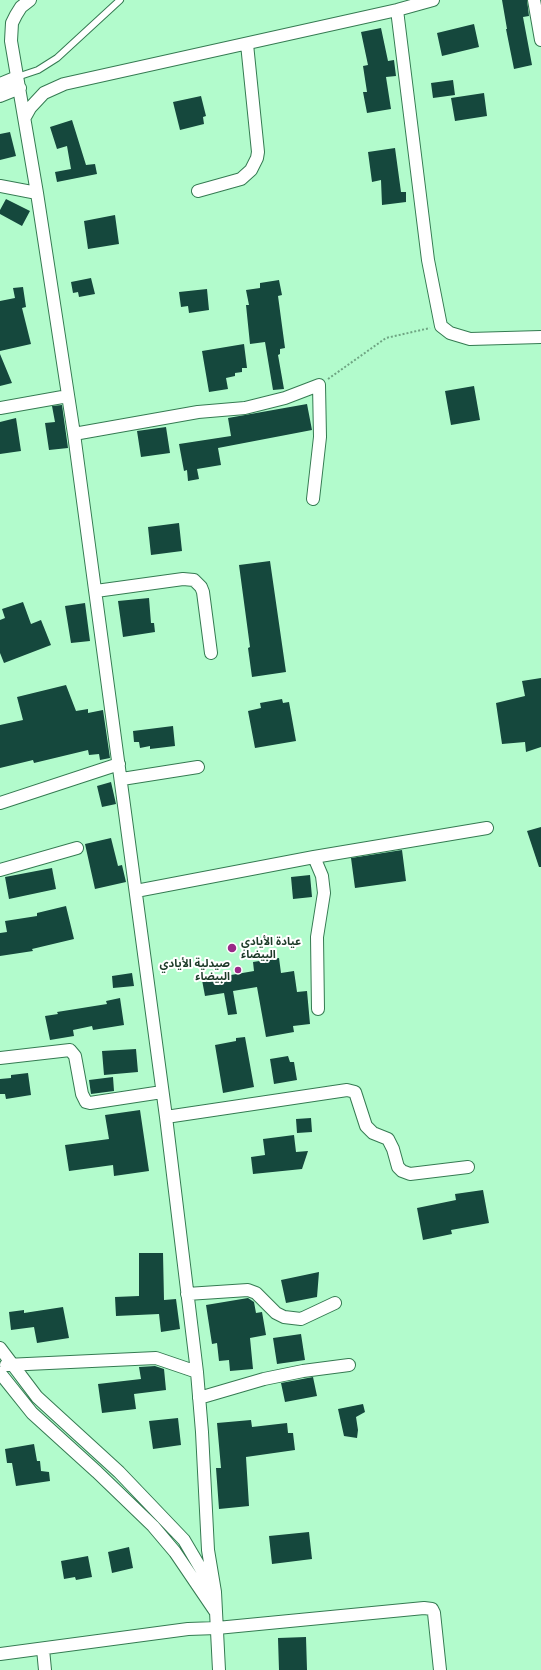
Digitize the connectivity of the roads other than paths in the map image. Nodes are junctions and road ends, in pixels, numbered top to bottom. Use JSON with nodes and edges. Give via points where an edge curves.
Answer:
{"nodes":[{"id":1,"x":28,"y":0,"type":"edge"},
{"id":2,"x":120,"y":0,"type":"edge"},
{"id":3,"x":433,"y":0,"type":"edge"},
{"id":4,"x":534,"y":0,"type":"edge"},
{"id":5,"x":397,"y":10,"type":"junction"},
{"id":6,"x":541,"y":40,"type":"edge"},
{"id":7,"x":247,"y":44,"type":"junction"},
{"id":8,"x":19,"y":82,"type":"junction"},
{"id":9,"x":0,"y":84,"type":"edge"},
{"id":10,"x":0,"y":96,"type":"edge"},
{"id":11,"x":25,"y":117,"type":"junction"},
{"id":12,"x":0,"y":186,"type":"edge"},
{"id":13,"x":198,"y":190,"type":"dead end"},
{"id":14,"x":37,"y":193,"type":"junction"},
{"id":15,"x":541,"y":337,"type":"edge"},
{"id":16,"x":68,"y":396,"type":"junction"},
{"id":17,"x":0,"y":408,"type":"edge"},
{"id":18,"x":74,"y":434,"type":"junction"},
{"id":19,"x":313,"y":500,"type":"dead end"},
{"id":20,"x":96,"y":591,"type":"junction"},
{"id":21,"x":211,"y":653,"type":"dead end"},
{"id":22,"x":119,"y":764,"type":"junction"},
{"id":23,"x":198,"y":767,"type":"dead end"},
{"id":24,"x":122,"y":778,"type":"junction"},
{"id":25,"x":0,"y":803,"type":"edge"},
{"id":26,"x":487,"y":828,"type":"dead end"},
{"id":27,"x":77,"y":848,"type":"dead end"},
{"id":28,"x":314,"y":857,"type":"junction"},
{"id":29,"x":0,"y":870,"type":"edge"},
{"id":30,"x":136,"y":891,"type":"junction"},
{"id":31,"x":318,"y":1008,"type":"dead end"},
{"id":32,"x":0,"y":1058,"type":"edge"},
{"id":33,"x":162,"y":1092,"type":"junction"},
{"id":34,"x":166,"y":1117,"type":"junction"},
{"id":35,"x":468,"y":1167,"type":"dead end"},
{"id":36,"x":187,"y":1294,"type":"junction"},
{"id":37,"x":335,"y":1304,"type":"dead end"},
{"id":38,"x":0,"y":1348,"type":"edge"},
{"id":39,"x":6,"y":1365,"type":"edge"},
{"id":40,"x":350,"y":1365,"type":"dead end"},
{"id":41,"x":197,"y":1372,"type":"junction"},
{"id":42,"x":0,"y":1373,"type":"edge"},
{"id":43,"x":199,"y":1398,"type":"junction"},
{"id":44,"x":214,"y":1592,"type":"junction"},
{"id":45,"x":216,"y":1612,"type":"junction"},
{"id":46,"x":217,"y":1628,"type":"junction"},
{"id":47,"x":43,"y":1649,"type":"junction"},
{"id":48,"x":0,"y":1654,"type":"edge"},
{"id":49,"x":45,"y":1670,"type":"edge"},
{"id":50,"x":219,"y":1670,"type":"edge"},
{"id":51,"x":440,"y":1670,"type":"edge"}],
"edges":[{"from":1,"to":8,"type":"street","via":[[16,15],[11,32]]},
{"from":2,"to":8,"type":"lane","via":[[57,58]]},
{"from":3,"to":5,"type":"street"},
{"from":4,"to":6,"type":"street"},
{"from":5,"to":7,"type":"street"},
{"from":5,"to":15,"type":"street","via":[[428,260],[441,326],[450,333],[470,339]]},
{"from":7,"to":11,"type":"street","via":[[54,88],[36,100]]},
{"from":7,"to":13,"type":"street","via":[[257,158],[251,170],[241,179]]},
{"from":8,"to":9,"type":"street"},
{"from":8,"to":10,"type":"street"},
{"from":8,"to":11,"type":"street"},
{"from":11,"to":14,"type":"street"},
{"from":12,"to":14,"type":"street"},
{"from":14,"to":16,"type":"street"},
{"from":16,"to":17,"type":"street"},
{"from":16,"to":18,"type":"street"},
{"from":18,"to":19,"type":"street","via":[[198,412],[244,408],[319,386],[320,437]]},
{"from":18,"to":20,"type":"street"},
{"from":20,"to":21,"type":"street","via":[[183,579],[194,580],[203,592]]},
{"from":20,"to":22,"type":"street"},
{"from":22,"to":24,"type":"street"},
{"from":22,"to":25,"type":"street"},
{"from":23,"to":24,"type":"street"},
{"from":24,"to":30,"type":"street"},
{"from":26,"to":28,"type":"street"},
{"from":27,"to":29,"type":"street"},
{"from":28,"to":30,"type":"street"},
{"from":28,"to":31,"type":"street","via":[[322,876],[324,893],[317,937]]},
{"from":30,"to":33,"type":"street"},
{"from":32,"to":33,"type":"street","via":[[70,1050],[75,1056],[82,1094],[86,1102],[90,1103]]},
{"from":33,"to":34,"type":"street"},
{"from":34,"to":35,"type":"street","via":[[347,1090],[355,1092],[366,1126],[373,1133],[388,1139],[402,1172],[410,1174]]},
{"from":34,"to":36,"type":"street"},
{"from":36,"to":37,"type":"street","via":[[248,1290],[256,1293],[276,1313],[297,1319]]},
{"from":36,"to":41,"type":"street"},
{"from":38,"to":39,"type":"street"},
{"from":39,"to":41,"type":"street","via":[[156,1358]]},
{"from":39,"to":44,"type":"street","via":[[119,1472],[184,1540]]},
{"from":40,"to":43,"type":"street","via":[[264,1379]]},
{"from":41,"to":43,"type":"street"},
{"from":42,"to":45,"type":"street","via":[[32,1413],[153,1526],[175,1552]]},
{"from":43,"to":44,"type":"street","via":[[208,1550]]},
{"from":44,"to":45,"type":"street"},
{"from":45,"to":46,"type":"street"},
{"from":46,"to":47,"type":"street"},
{"from":46,"to":50,"type":"street"},
{"from":46,"to":51,"type":"street","via":[[432,1609]]},
{"from":47,"to":48,"type":"street"},
{"from":47,"to":49,"type":"street"}]}
